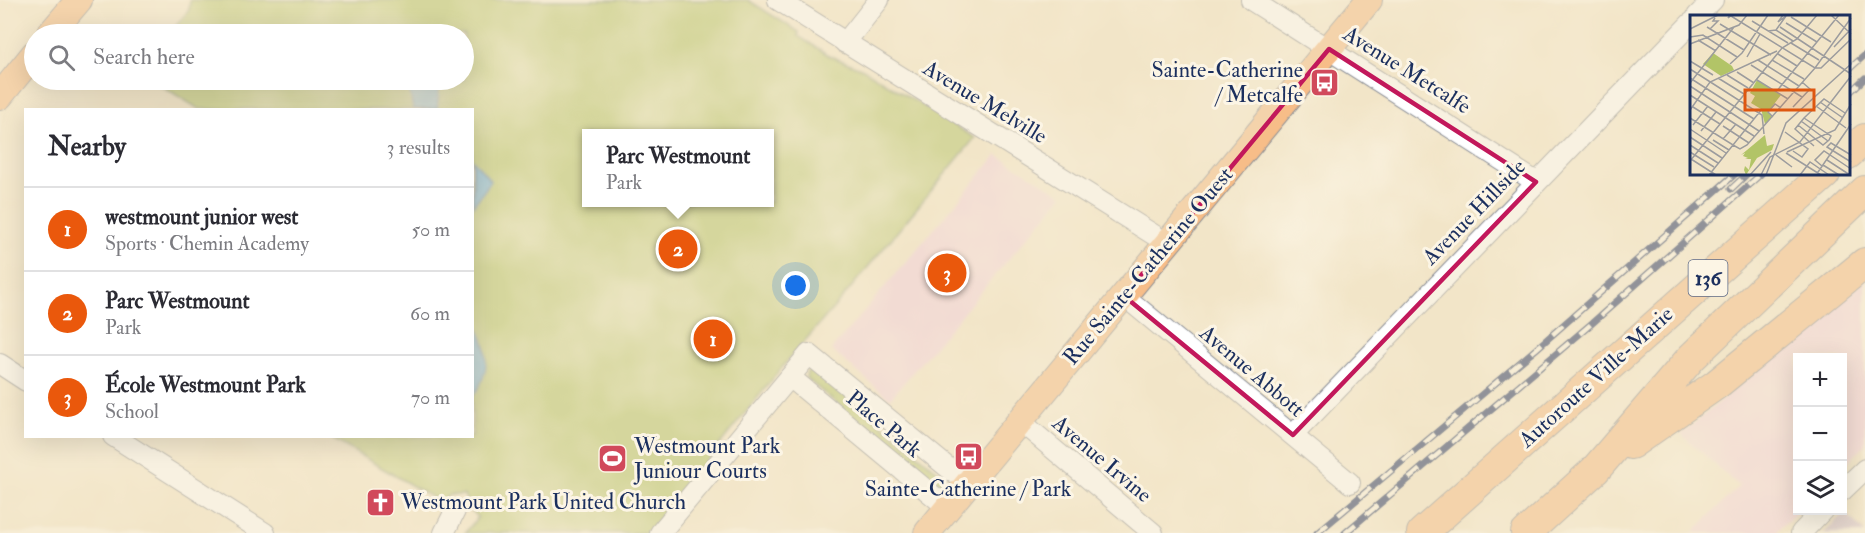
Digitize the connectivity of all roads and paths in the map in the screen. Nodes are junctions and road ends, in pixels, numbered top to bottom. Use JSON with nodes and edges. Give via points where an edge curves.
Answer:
{"nodes":[{"id":1,"x":79,"y":0,"type":"edge"},
{"id":2,"x":778,"y":0,"type":"edge"},
{"id":3,"x":879,"y":0,"type":"edge"},
{"id":4,"x":1251,"y":0,"type":"edge"},
{"id":5,"x":1370,"y":0,"type":"edge"},
{"id":6,"x":1713,"y":0,"type":"edge"},
{"id":7,"x":1698,"y":15,"type":"edge"},
{"id":8,"x":59,"y":24,"type":"edge"},
{"id":9,"x":1690,"y":24,"type":"edge"},
{"id":10,"x":845,"y":43,"type":"junction"},
{"id":11,"x":1329,"y":49,"type":"junction"},
{"id":12,"x":24,"y":66,"type":"edge"},
{"id":13,"x":0,"y":96,"type":"edge"},
{"id":14,"x":1865,"y":139,"type":"edge"},
{"id":15,"x":1850,"y":152,"type":"edge"},
{"id":16,"x":1824,"y":176,"type":"edge"},
{"id":17,"x":1536,"y":182,"type":"junction"},
{"id":18,"x":1865,"y":191,"type":"edge"},
{"id":19,"x":1167,"y":243,"type":"junction"},
{"id":20,"x":1865,"y":263,"type":"edge"},
{"id":21,"x":1124,"y":296,"type":"junction"},
{"id":22,"x":0,"y":364,"type":"edge"},
{"id":23,"x":789,"y":377,"type":"junction"},
{"id":24,"x":24,"y":380,"type":"edge"},
{"id":25,"x":1020,"y":421,"type":"junction"},
{"id":26,"x":1293,"y":435,"type":"junction"},
{"id":27,"x":116,"y":438,"type":"edge"},
{"id":28,"x":1865,"y":469,"type":"edge"},
{"id":29,"x":1595,"y":470,"type":"junction"},
{"id":30,"x":1350,"y":483,"type":"dead end"},
{"id":31,"x":968,"y":484,"type":"junction"},
{"id":32,"x":1847,"y":486,"type":"edge"},
{"id":33,"x":948,"y":508,"type":"junction"},
{"id":34,"x":455,"y":511,"type":"dead end"},
{"id":35,"x":1818,"y":515,"type":"edge"},
{"id":36,"x":266,"y":533,"type":"edge"},
{"id":37,"x":444,"y":533,"type":"edge"},
{"id":38,"x":660,"y":533,"type":"edge"},
{"id":39,"x":927,"y":533,"type":"edge"},
{"id":40,"x":1153,"y":533,"type":"edge"},
{"id":41,"x":1422,"y":533,"type":"edge"},
{"id":42,"x":1526,"y":533,"type":"edge"},
{"id":43,"x":1800,"y":533,"type":"edge"}],
"edges":[{"from":1,"to":8,"type":"main road"},
{"from":2,"to":10,"type":"street","name":"Avenue Melville"},
{"from":3,"to":10,"type":"street"},
{"from":4,"to":11,"type":"street","name":"Avenue Metcalfe"},
{"from":5,"to":11,"type":"main road","name":"Rue Sainte-Catherine Ouest"},
{"from":6,"to":7,"type":"street"},
{"from":9,"to":17,"type":"street","name":"Avenue Hillside"},
{"from":10,"to":19,"type":"street","name":"Avenue Melville"},
{"from":11,"to":17,"type":"street","name":"Avenue Metcalfe"},
{"from":11,"to":19,"type":"main road","name":"Rue Sainte-Catherine Ouest"},
{"from":12,"to":13,"type":"main road"},
{"from":14,"to":15,"type":"highway"},
{"from":16,"to":41,"type":"highway","name":"Autoroute Ville-Marie","number":"136"},
{"from":17,"to":26,"type":"street","name":"Avenue Hillside"},
{"from":18,"to":29,"type":"highway","number":"136","via":[[1691,358]]},
{"from":19,"to":21,"type":"main road","name":"Rue Sainte-Catherine Ouest"},
{"from":20,"to":29,"type":"highway","via":[[1717,384]]},
{"from":21,"to":25,"type":"main road","name":"Rue Sainte-Catherine Ouest"},
{"from":21,"to":26,"type":"street","name":"Avenue Abbott"},
{"from":22,"to":24,"type":"street"},
{"from":23,"to":31,"type":"street","name":"Place Park","via":[[809,354]]},
{"from":23,"to":33,"type":"street","name":"Place Park"},
{"from":23,"to":38,"type":"street"},
{"from":25,"to":31,"type":"main road","name":"Rue Sainte-Catherine Ouest"},
{"from":25,"to":40,"type":"street","name":"Avenue Irvine"},
{"from":26,"to":30,"type":"street","name":"Avenue Abbott"},
{"from":27,"to":36,"type":"street"},
{"from":28,"to":32,"type":"street"},
{"from":29,"to":42,"type":"highway","number":"136"},
{"from":31,"to":33,"type":"main road","name":"Rue Sainte-Catherine Ouest"},
{"from":33,"to":39,"type":"main road","name":"Rue Sainte-Catherine Ouest"},
{"from":34,"to":37,"type":"street"},
{"from":35,"to":43,"type":"street"}]}
